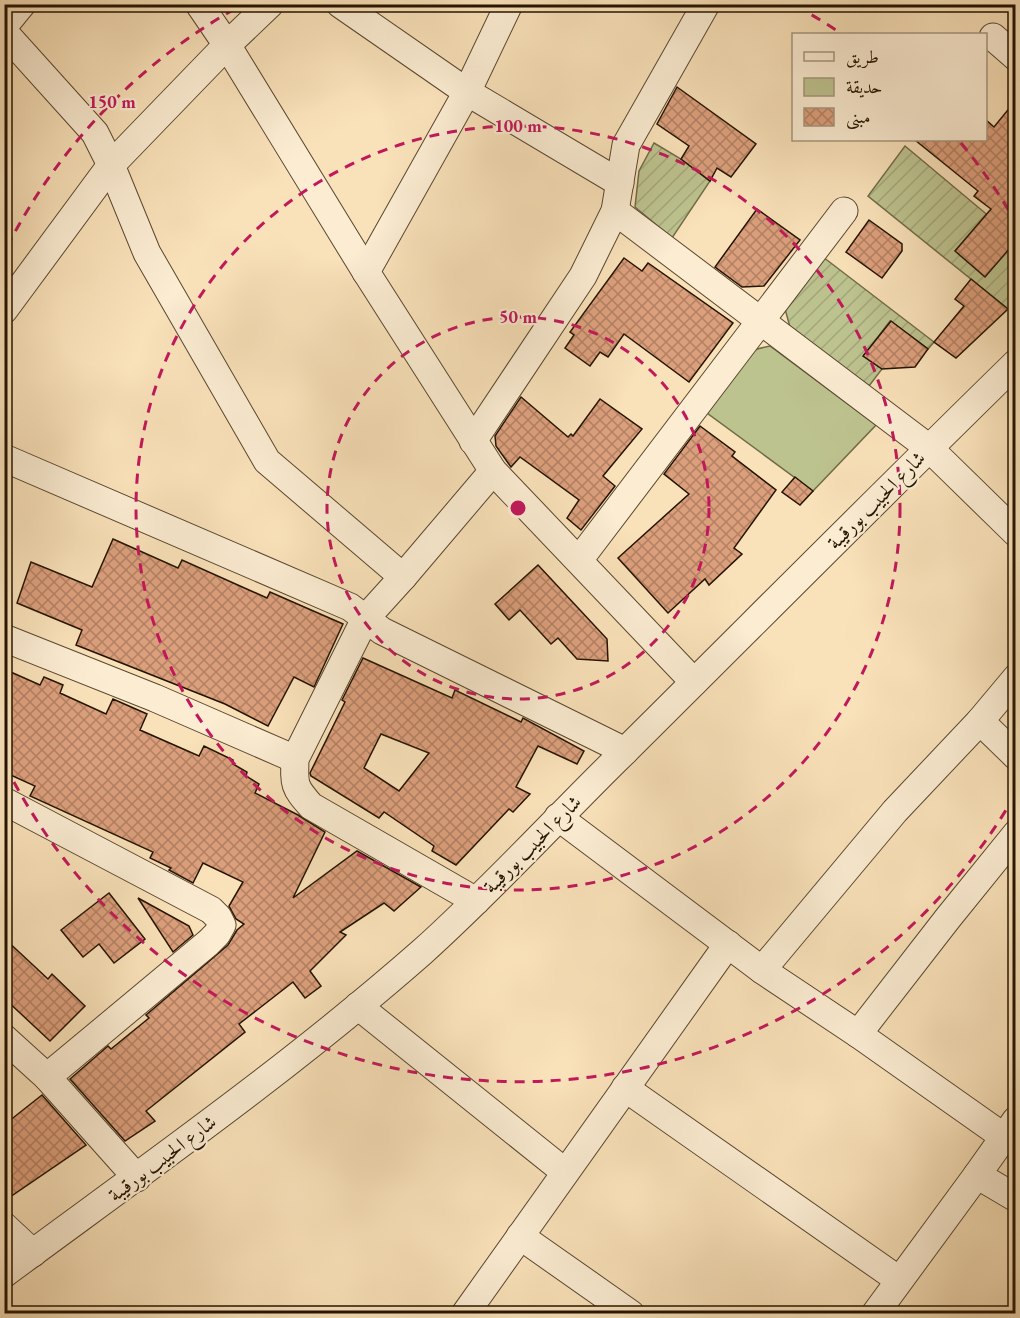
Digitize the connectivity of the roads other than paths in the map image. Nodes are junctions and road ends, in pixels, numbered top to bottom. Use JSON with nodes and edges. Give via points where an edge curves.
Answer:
{"nodes":[{"id":1,"x":22,"y":4,"type":"edge"},
{"id":2,"x":199,"y":4,"type":"edge"},
{"id":3,"x":270,"y":4,"type":"edge"},
{"id":4,"x":340,"y":4,"type":"edge"},
{"id":5,"x":509,"y":4,"type":"edge"},
{"id":6,"x":706,"y":4,"type":"edge"},
{"id":7,"x":4,"y":26,"type":"edge"},
{"id":8,"x":4,"y":32,"type":"edge"},
{"id":9,"x":993,"y":38,"type":"dead end"},
{"id":10,"x":227,"y":45,"type":"junction"},
{"id":11,"x":1016,"y":57,"type":"edge"},
{"id":12,"x":467,"y":92,"type":"junction"},
{"id":13,"x":111,"y":165,"type":"junction"},
{"id":14,"x":620,"y":183,"type":"junction"},
{"id":15,"x":615,"y":211,"type":"junction"},
{"id":16,"x":844,"y":211,"type":"dead end"},
{"id":17,"x":366,"y":272,"type":"junction"},
{"id":18,"x":4,"y":310,"type":"edge"},
{"id":19,"x":760,"y":321,"type":"junction"},
{"id":20,"x":1016,"y":363,"type":"edge"},
{"id":21,"x":473,"y":441,"type":"junction"},
{"id":22,"x":929,"y":448,"type":"junction"},
{"id":23,"x":4,"y":458,"type":"edge"},
{"id":24,"x":493,"y":471,"type":"junction"},
{"id":25,"x":1016,"y":533,"type":"edge"},
{"id":26,"x":579,"y":560,"type":"junction"},
{"id":27,"x":403,"y":577,"type":"junction"},
{"id":28,"x":365,"y":619,"type":"junction"},
{"id":29,"x":4,"y":638,"type":"edge"},
{"id":30,"x":1016,"y":678,"type":"edge"},
{"id":31,"x":694,"y":682,"type":"junction"},
{"id":32,"x":980,"y":721,"type":"junction"},
{"id":33,"x":625,"y":751,"type":"junction"},
{"id":34,"x":1016,"y":756,"type":"edge"},
{"id":35,"x":295,"y":759,"type":"junction"},
{"id":36,"x":4,"y":801,"type":"edge"},
{"id":37,"x":558,"y":817,"type":"junction"},
{"id":38,"x":1016,"y":834,"type":"edge"},
{"id":39,"x":477,"y":901,"type":"junction"},
{"id":40,"x":728,"y":944,"type":"junction"},
{"id":41,"x":762,"y":970,"type":"junction"},
{"id":42,"x":358,"y":1006,"type":"junction"},
{"id":43,"x":858,"y":1034,"type":"junction"},
{"id":44,"x":4,"y":1038,"type":"edge"},
{"id":45,"x":47,"y":1077,"type":"junction"},
{"id":46,"x":625,"y":1088,"type":"junction"},
{"id":47,"x":1010,"y":1129,"type":"edge"},
{"id":48,"x":565,"y":1172,"type":"junction"},
{"id":49,"x":977,"y":1175,"type":"junction"},
{"id":50,"x":137,"y":1178,"type":"junction"},
{"id":51,"x":1016,"y":1198,"type":"edge"},
{"id":52,"x":4,"y":1226,"type":"edge"},
{"id":53,"x":520,"y":1236,"type":"junction"},
{"id":54,"x":33,"y":1253,"type":"junction"},
{"id":55,"x":4,"y":1274,"type":"edge"},
{"id":56,"x":899,"y":1280,"type":"junction"},
{"id":57,"x":465,"y":1314,"type":"edge"},
{"id":58,"x":631,"y":1314,"type":"edge"},
{"id":59,"x":875,"y":1314,"type":"edge"}],
"edges":[{"from":1,"to":7,"type":"street"},
{"from":2,"to":10,"type":"street"},
{"from":3,"to":10,"type":"street"},
{"from":4,"to":12,"type":"street"},
{"from":5,"to":12,"type":"street"},
{"from":6,"to":14,"type":"street","via":[[626,145]]},
{"from":8,"to":13,"type":"street","via":[[95,133]]},
{"from":9,"to":11,"type":"street"},
{"from":10,"to":13,"type":"street"},
{"from":10,"to":17,"type":"street"},
{"from":12,"to":14,"type":"street"},
{"from":12,"to":17,"type":"street"},
{"from":13,"to":18,"type":"street"},
{"from":13,"to":27,"type":"street","via":[[147,253],[267,461]]},
{"from":14,"to":15,"type":"street"},
{"from":15,"to":19,"type":"street"},
{"from":15,"to":21,"type":"street","via":[[583,276]]},
{"from":16,"to":19,"type":"street"},
{"from":17,"to":21,"type":"street"},
{"from":19,"to":22,"type":"street"},
{"from":19,"to":26,"type":"street"},
{"from":20,"to":22,"type":"street","name":"شارع الحبيب بورقيبة"},
{"from":21,"to":24,"type":"street"},
{"from":22,"to":25,"type":"street"},
{"from":22,"to":31,"type":"street","name":"شارع الحبيب بورقيبة"},
{"from":23,"to":28,"type":"street","via":[[350,607]]},
{"from":24,"to":26,"type":"street"},
{"from":24,"to":27,"type":"street"},
{"from":26,"to":31,"type":"street"},
{"from":27,"to":28,"type":"street"},
{"from":28,"to":33,"type":"street","via":[[382,631]]},
{"from":28,"to":35,"type":"street"},
{"from":29,"to":35,"type":"street"},
{"from":30,"to":32,"type":"street"},
{"from":31,"to":33,"type":"street","name":"شارع الحبيب بورقيبة"},
{"from":32,"to":34,"type":"street"},
{"from":32,"to":41,"type":"street","via":[[895,811]]},
{"from":33,"to":37,"type":"street","name":"شارع الحبيب بورقيبة"},
{"from":35,"to":39,"type":"street","via":[[297,790],[311,806]]},
{"from":36,"to":45,"type":"street","via":[[211,910],[222,925],[208,943]]},
{"from":37,"to":39,"type":"street","name":"شارع الحبيب بورقيبة"},
{"from":37,"to":40,"type":"street"},
{"from":38,"to":43,"type":"street"},
{"from":39,"to":42,"type":"street","name":"شارع الحبيب بورقيبة"},
{"from":40,"to":41,"type":"street"},
{"from":40,"to":46,"type":"street"},
{"from":41,"to":43,"type":"street"},
{"from":42,"to":48,"type":"street"},
{"from":42,"to":50,"type":"street","name":"شارع الحبيب بورقيبة"},
{"from":43,"to":47,"type":"street"},
{"from":44,"to":45,"type":"street"},
{"from":45,"to":50,"type":"street"},
{"from":46,"to":48,"type":"street"},
{"from":46,"to":56,"type":"street"},
{"from":47,"to":49,"type":"street"},
{"from":48,"to":53,"type":"street"},
{"from":49,"to":51,"type":"street"},
{"from":49,"to":56,"type":"street"},
{"from":50,"to":54,"type":"street","name":"شارع الحبيب بورقيبة"},
{"from":52,"to":54,"type":"street"},
{"from":53,"to":57,"type":"street"},
{"from":53,"to":58,"type":"street"},
{"from":54,"to":55,"type":"street","name":"شارع الحبيب بورقيبة"},
{"from":56,"to":59,"type":"street"}]}
